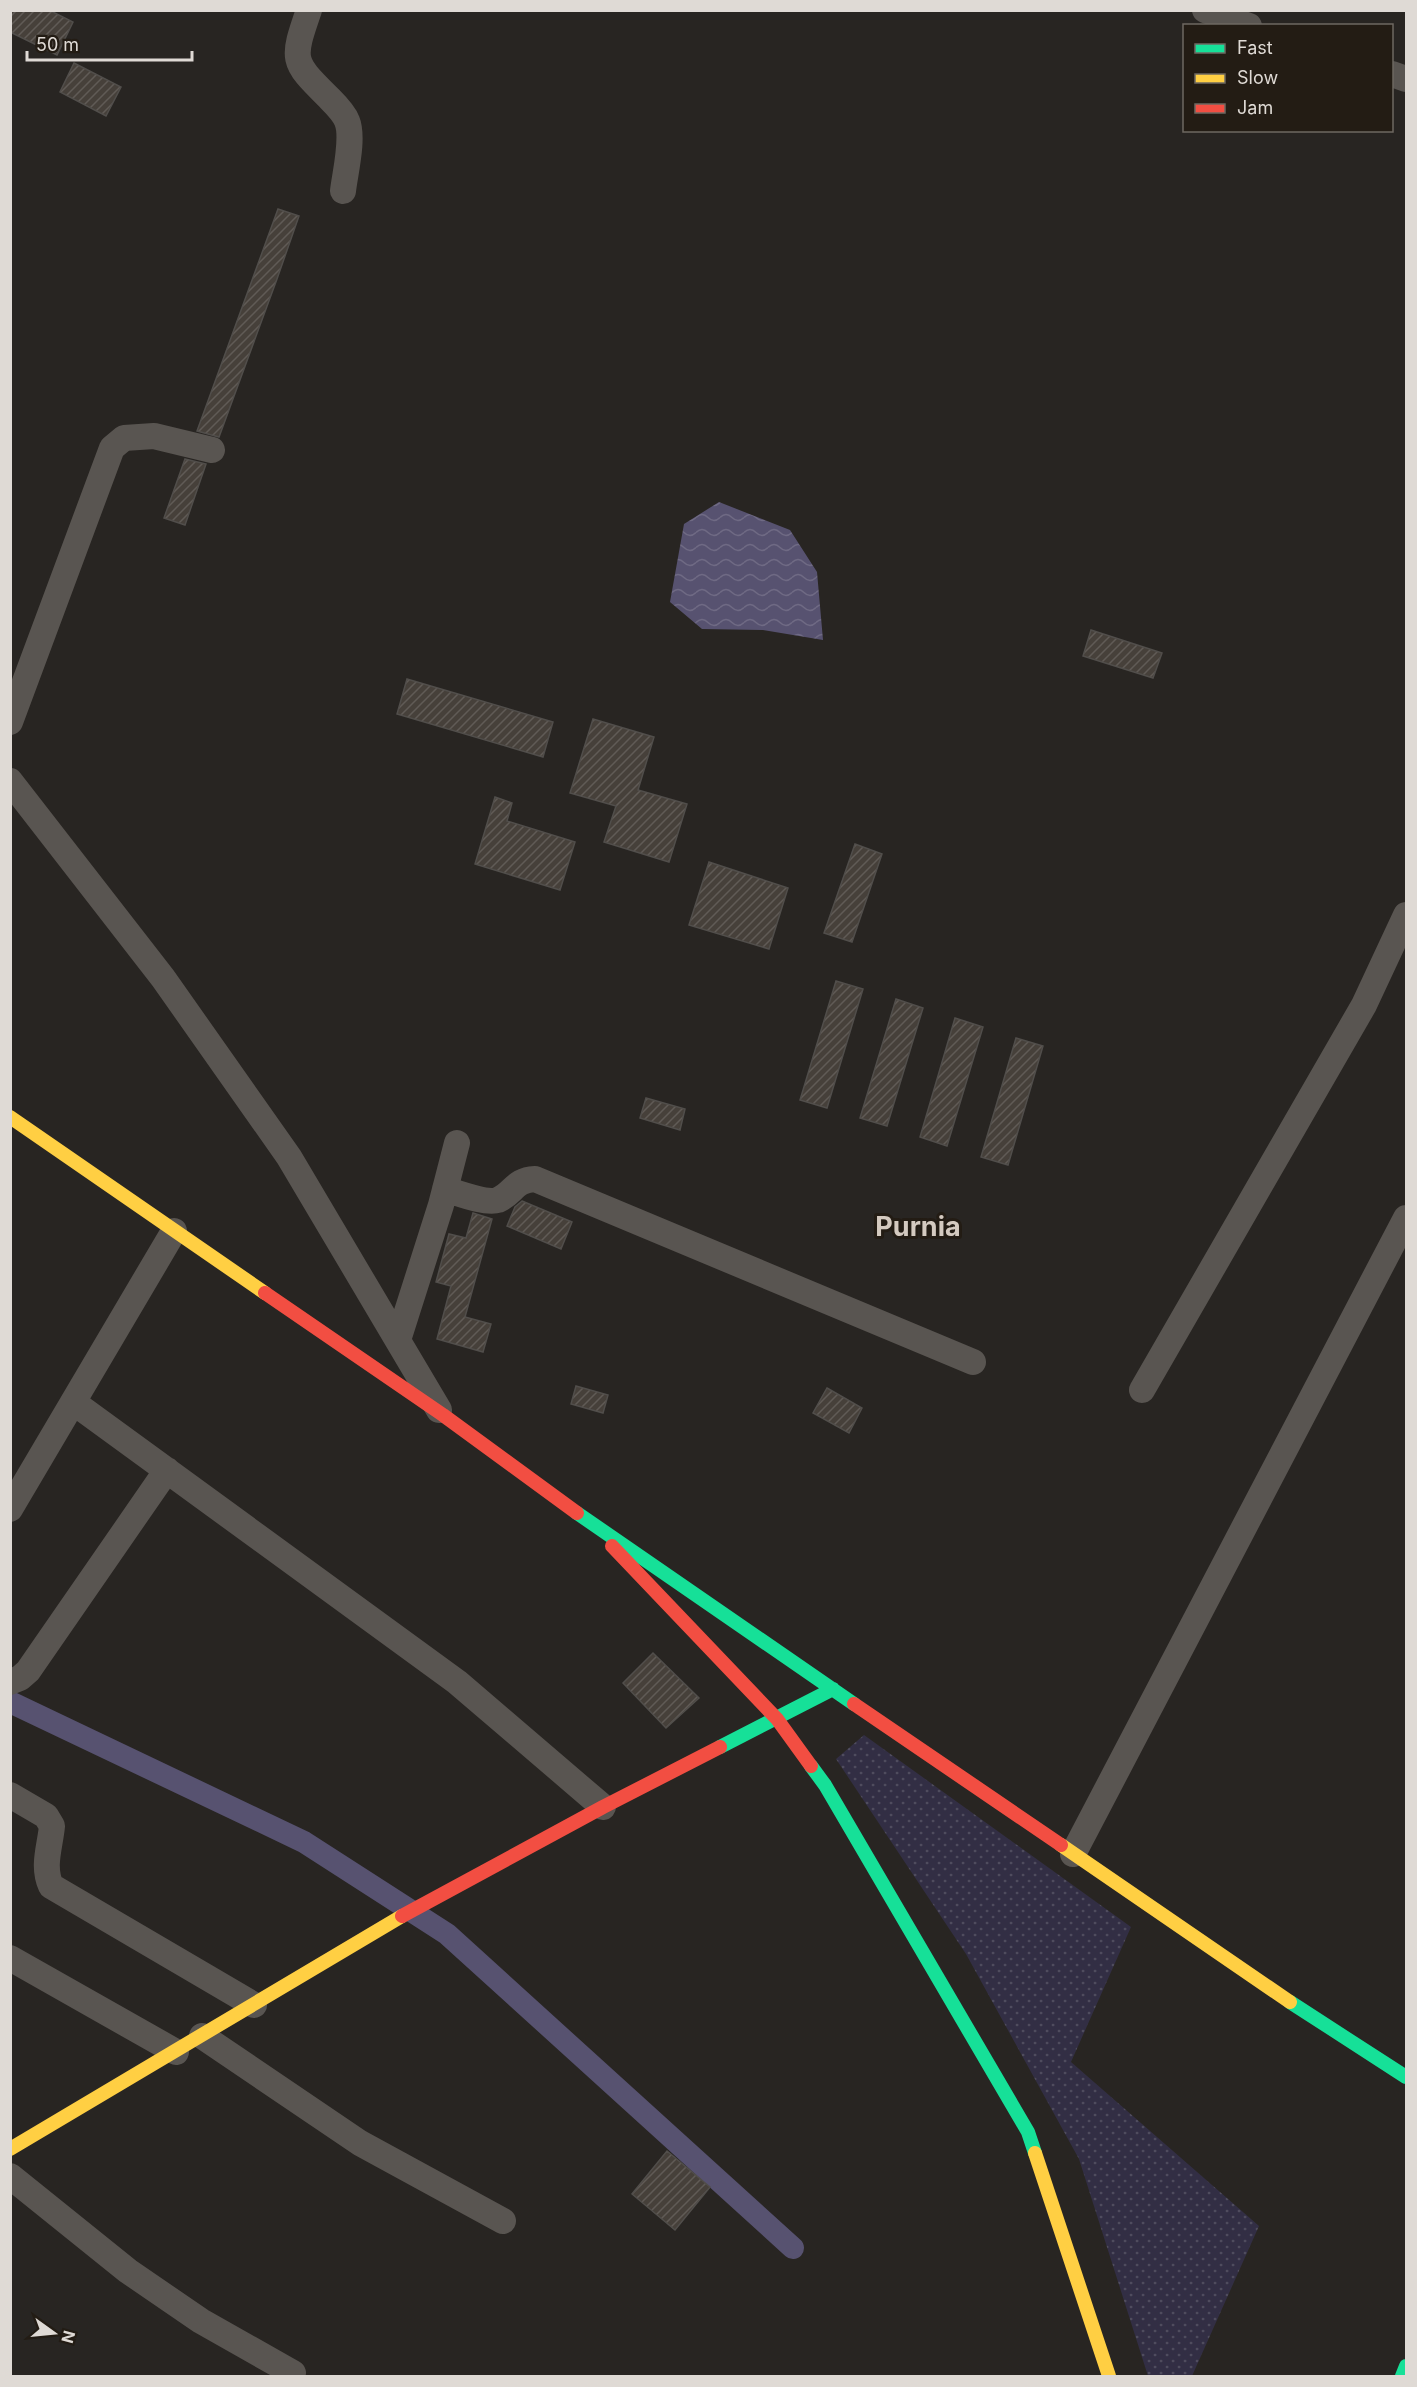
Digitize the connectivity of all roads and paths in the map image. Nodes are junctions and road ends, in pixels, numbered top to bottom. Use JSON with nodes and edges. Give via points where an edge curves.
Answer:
{"nodes":[{"id":1,"x":309,"y":10,"type":"edge"},
{"id":2,"x":1205,"y":10,"type":"edge"},
{"id":3,"x":1244,"y":24,"type":"edge"},
{"id":4,"x":343,"y":191,"type":"dead end"},
{"id":5,"x":212,"y":450,"type":"dead end"},
{"id":6,"x":10,"y":722,"type":"edge"},
{"id":7,"x":10,"y":781,"type":"edge"},
{"id":8,"x":1407,"y":915,"type":"edge"},
{"id":9,"x":10,"y":1117,"type":"edge"},
{"id":10,"x":458,"y":1143,"type":"dead end"},
{"id":11,"x":445,"y":1189,"type":"junction"},
{"id":12,"x":1407,"y":1218,"type":"edge"},
{"id":13,"x":174,"y":1232,"type":"junction"},
{"id":14,"x":398,"y":1340,"type":"junction"},
{"id":15,"x":973,"y":1362,"type":"dead end"},
{"id":16,"x":1142,"y":1390,"type":"dead end"},
{"id":17,"x":73,"y":1402,"type":"junction"},
{"id":18,"x":443,"y":1415,"type":"junction"},
{"id":19,"x":167,"y":1470,"type":"junction"},
{"id":20,"x":10,"y":1509,"type":"edge"},
{"id":21,"x":588,"y":1521,"type":"junction"},
{"id":22,"x":10,"y":1682,"type":"edge"},
{"id":23,"x":833,"y":1689,"type":"junction"},
{"id":24,"x":777,"y":1719,"type":"junction"},
{"id":25,"x":10,"y":1795,"type":"edge"},
{"id":26,"x":603,"y":1807,"type":"junction"},
{"id":27,"x":1073,"y":1854,"type":"junction"},
{"id":28,"x":10,"y":1958,"type":"edge"},
{"id":29,"x":254,"y":2005,"type":"junction"},
{"id":30,"x":202,"y":2037,"type":"junction"},
{"id":31,"x":176,"y":2052,"type":"junction"},
{"id":32,"x":1407,"y":2077,"type":"edge"},
{"id":33,"x":10,"y":2149,"type":"edge"},
{"id":34,"x":10,"y":2176,"type":"edge"},
{"id":35,"x":503,"y":2222,"type":"dead end"},
{"id":36,"x":1407,"y":2366,"type":"edge"},
{"id":37,"x":293,"y":2373,"type":"dead end"},
{"id":38,"x":1109,"y":2376,"type":"edge"},
{"id":39,"x":1402,"y":2376,"type":"edge"}],
"edges":[{"from":1,"to":4,"type":"street","via":[[298,42],[297,61],[348,121]]},
{"from":2,"to":3,"type":"street"},
{"from":5,"to":6,"type":"street","via":[[154,436],[124,438],[112,448]]},
{"from":7,"to":14,"type":"street","via":[[163,978],[289,1157]]},
{"from":8,"to":16,"type":"street","via":[[1364,1005]]},
{"from":9,"to":13,"type":"main road"},
{"from":10,"to":11,"type":"street"},
{"from":11,"to":14,"type":"street"},
{"from":11,"to":15,"type":"street","via":[[497,1200],[518,1183],[535,1179]]},
{"from":12,"to":27,"type":"street"},
{"from":13,"to":17,"type":"street"},
{"from":13,"to":18,"type":"main road"},
{"from":14,"to":18,"type":"street"},
{"from":17,"to":19,"type":"street"},
{"from":17,"to":20,"type":"street"},
{"from":18,"to":21,"type":"main road"},
{"from":19,"to":22,"type":"street","via":[[28,1671]]},
{"from":19,"to":26,"type":"street","via":[[457,1682]]},
{"from":21,"to":23,"type":"main road"},
{"from":21,"to":24,"type":"main road"},
{"from":23,"to":24,"type":"main road"},
{"from":23,"to":27,"type":"main road"},
{"from":24,"to":26,"type":"main road"},
{"from":24,"to":38,"type":"main road","via":[[825,1785],[1028,2132]]},
{"from":25,"to":29,"type":"street","via":[[46,1816],[52,1826],[46,1861],[51,1886]]},
{"from":26,"to":29,"type":"main road","via":[[430,1899]]},
{"from":27,"to":32,"type":"main road"},
{"from":28,"to":31,"type":"street"},
{"from":29,"to":30,"type":"main road"},
{"from":30,"to":31,"type":"main road"},
{"from":30,"to":35,"type":"street","via":[[360,2143]]},
{"from":31,"to":33,"type":"main road"},
{"from":34,"to":37,"type":"street","via":[[128,2271],[201,2321]]},
{"from":36,"to":39,"type":"main road"}]}
